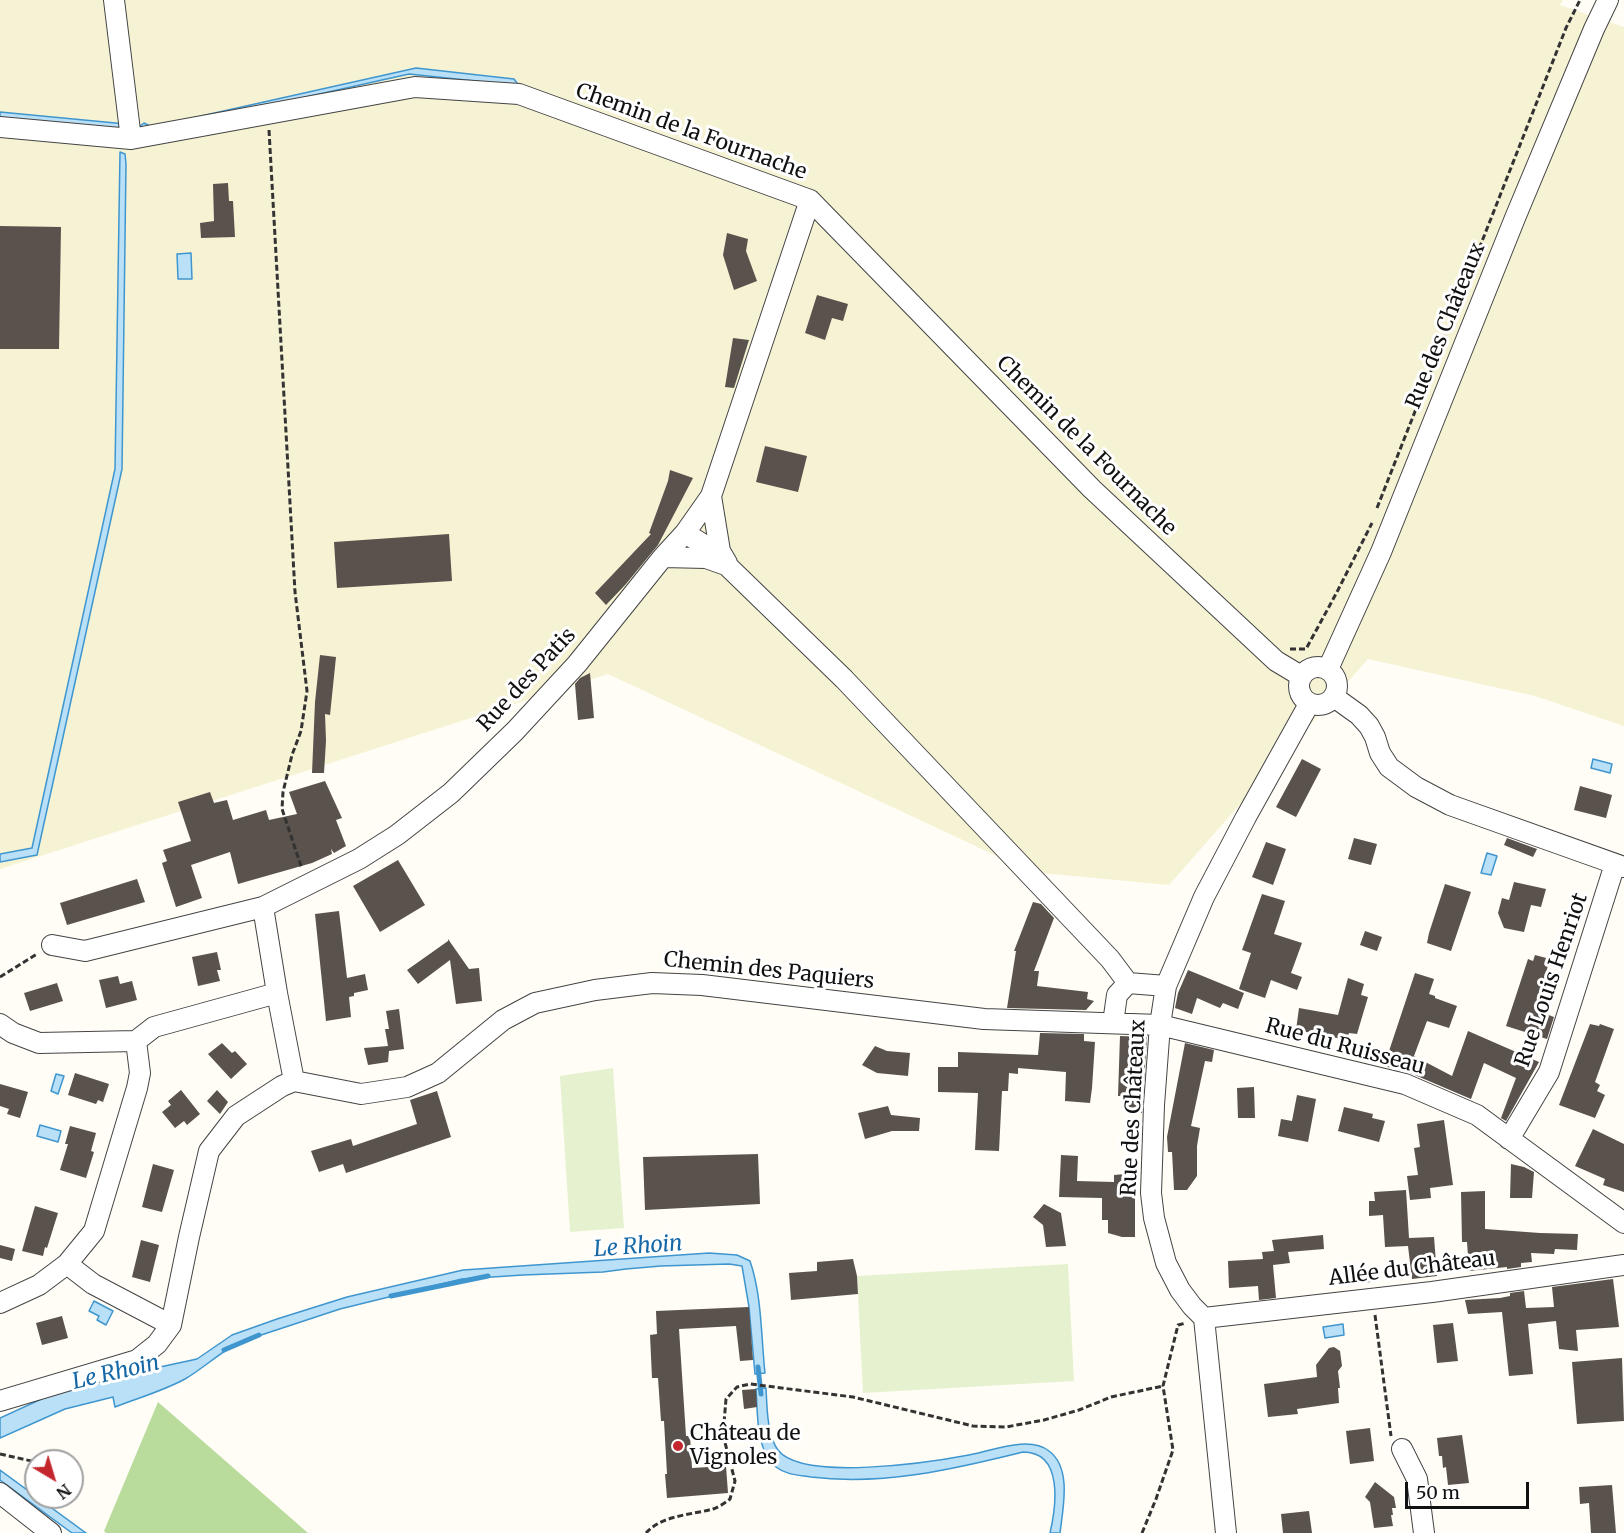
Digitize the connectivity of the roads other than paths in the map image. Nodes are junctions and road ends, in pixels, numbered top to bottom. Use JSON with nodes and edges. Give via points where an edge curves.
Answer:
{"nodes":[{"id":1,"x":114,"y":0,"type":"edge"},
{"id":2,"x":1608,"y":0,"type":"edge"},
{"id":3,"x":0,"y":127,"type":"edge"},
{"id":4,"x":131,"y":139,"type":"junction"},
{"id":5,"x":810,"y":200,"type":"junction"},
{"id":6,"x":711,"y":496,"type":"junction"},
{"id":7,"x":686,"y":533,"type":"junction"},
{"id":8,"x":663,"y":557,"type":"junction"},
{"id":9,"x":729,"y":566,"type":"junction"},
{"id":10,"x":1328,"y":669,"type":"junction"},
{"id":11,"x":1301,"y":676,"type":"junction"},
{"id":12,"x":1334,"y":697,"type":"junction"},
{"id":13,"x":1310,"y":704,"type":"junction"},
{"id":14,"x":1620,"y":865,"type":"edge"},
{"id":15,"x":263,"y":907,"type":"junction"},
{"id":16,"x":52,"y":945,"type":"road end"},
{"id":17,"x":1128,"y":983,"type":"junction"},
{"id":18,"x":1166,"y":986,"type":"junction"},
{"id":19,"x":277,"y":993,"type":"junction"},
{"id":20,"x":1113,"y":1023,"type":"junction"},
{"id":21,"x":0,"y":1024,"type":"edge"},
{"id":22,"x":1160,"y":1024,"type":"junction"},
{"id":23,"x":136,"y":1041,"type":"junction"},
{"id":24,"x":294,"y":1080,"type":"junction"},
{"id":25,"x":1509,"y":1139,"type":"junction"},
{"id":26,"x":1624,"y":1223,"type":"edge"},
{"id":27,"x":67,"y":1264,"type":"junction"},
{"id":28,"x":1624,"y":1265,"type":"edge"},
{"id":29,"x":0,"y":1303,"type":"edge"},
{"id":30,"x":1204,"y":1318,"type":"junction"},
{"id":31,"x":171,"y":1324,"type":"junction"},
{"id":32,"x":0,"y":1401,"type":"edge"},
{"id":33,"x":1402,"y":1449,"type":"road end"},
{"id":34,"x":0,"y":1493,"type":"edge"},
{"id":35,"x":51,"y":1533,"type":"edge"},
{"id":36,"x":1226,"y":1533,"type":"edge"},
{"id":37,"x":1424,"y":1533,"type":"edge"}],
"edges":[{"from":1,"to":4,"type":"street"},
{"from":2,"to":10,"type":"street","name":"Rue des Châteaux","via":[[1515,218],[1382,552]]},
{"from":3,"to":4,"type":"street","name":"Chemin de la Fournache"},
{"from":4,"to":5,"type":"street","name":"Chemin de la Fournache","via":[[415,87],[519,94]]},
{"from":5,"to":6,"type":"street","name":"Rue des Patis"},
{"from":5,"to":11,"type":"street","name":"Chemin de la Fournache","via":[[1092,489],[1276,661]]},
{"from":6,"to":7,"type":"street","name":"Rue des Patis"},
{"from":6,"to":9,"type":"street","via":[[720,550]]},
{"from":7,"to":8,"type":"street","name":"Rue des Patis"},
{"from":7,"to":9,"type":"street"},
{"from":8,"to":9,"type":"street","via":[[706,558]]},
{"from":8,"to":15,"type":"street","name":"Rue des Patis","via":[[577,664],[451,792],[359,860]]},
{"from":9,"to":17,"type":"street","via":[[844,679],[1110,959]]},
{"from":10,"to":11,"type":"street","via":[[1310,668]]},
{"from":10,"to":12,"type":"street","via":[[1336,679]]},
{"from":11,"to":13,"type":"street","via":[[1300,695]]},
{"from":12,"to":13,"type":"street","via":[[1323,705]]},
{"from":12,"to":14,"type":"street","via":[[1370,726],[1389,767],[1416,787],[1450,805]]},
{"from":13,"to":18,"type":"street","name":"Rue des Châteaux","via":[[1204,897]]},
{"from":14,"to":25,"type":"street","name":"Rue Louis Henriot","via":[[1549,1072]]},
{"from":15,"to":16,"type":"street","name":"Rue des Patis","via":[[85,951]]},
{"from":15,"to":19,"type":"street"},
{"from":17,"to":18,"type":"street"},
{"from":17,"to":20,"type":"street","via":[[1117,995]]},
{"from":18,"to":22,"type":"street","name":"Rue des Châteaux"},
{"from":19,"to":23,"type":"street","via":[[154,1027]]},
{"from":19,"to":24,"type":"street"},
{"from":20,"to":22,"type":"street","name":"Chemin des Paquiers"},
{"from":20,"to":24,"type":"street","name":"Chemin des Paquiers","via":[[984,1019],[652,982],[535,1003],[504,1020],[438,1073],[407,1087],[362,1094]]},
{"from":21,"to":23,"type":"street","via":[[39,1043]]},
{"from":22,"to":25,"type":"street","name":"Rue du Ruisseau","via":[[1405,1084],[1477,1115]]},
{"from":22,"to":30,"type":"street","name":"Rue des Châteaux","via":[[1151,1193],[1154,1218],[1166,1263],[1180,1290]]},
{"from":23,"to":27,"type":"street","via":[[140,1073],[137,1088],[94,1231]]},
{"from":24,"to":31,"type":"street","via":[[236,1116],[209,1151]]},
{"from":25,"to":26,"type":"street","name":"Rue du Ruisseau"},
{"from":27,"to":29,"type":"street","via":[[39,1285]]},
{"from":27,"to":31,"type":"street","via":[[93,1284]]},
{"from":28,"to":30,"type":"street","name":"Allée du Château","via":[[1444,1291]]},
{"from":30,"to":36,"type":"street"},
{"from":31,"to":32,"type":"street","via":[[157,1344],[137,1360]]},
{"from":33,"to":37,"type":"street","via":[[1417,1479]]},
{"from":34,"to":35,"type":"street"}]}
